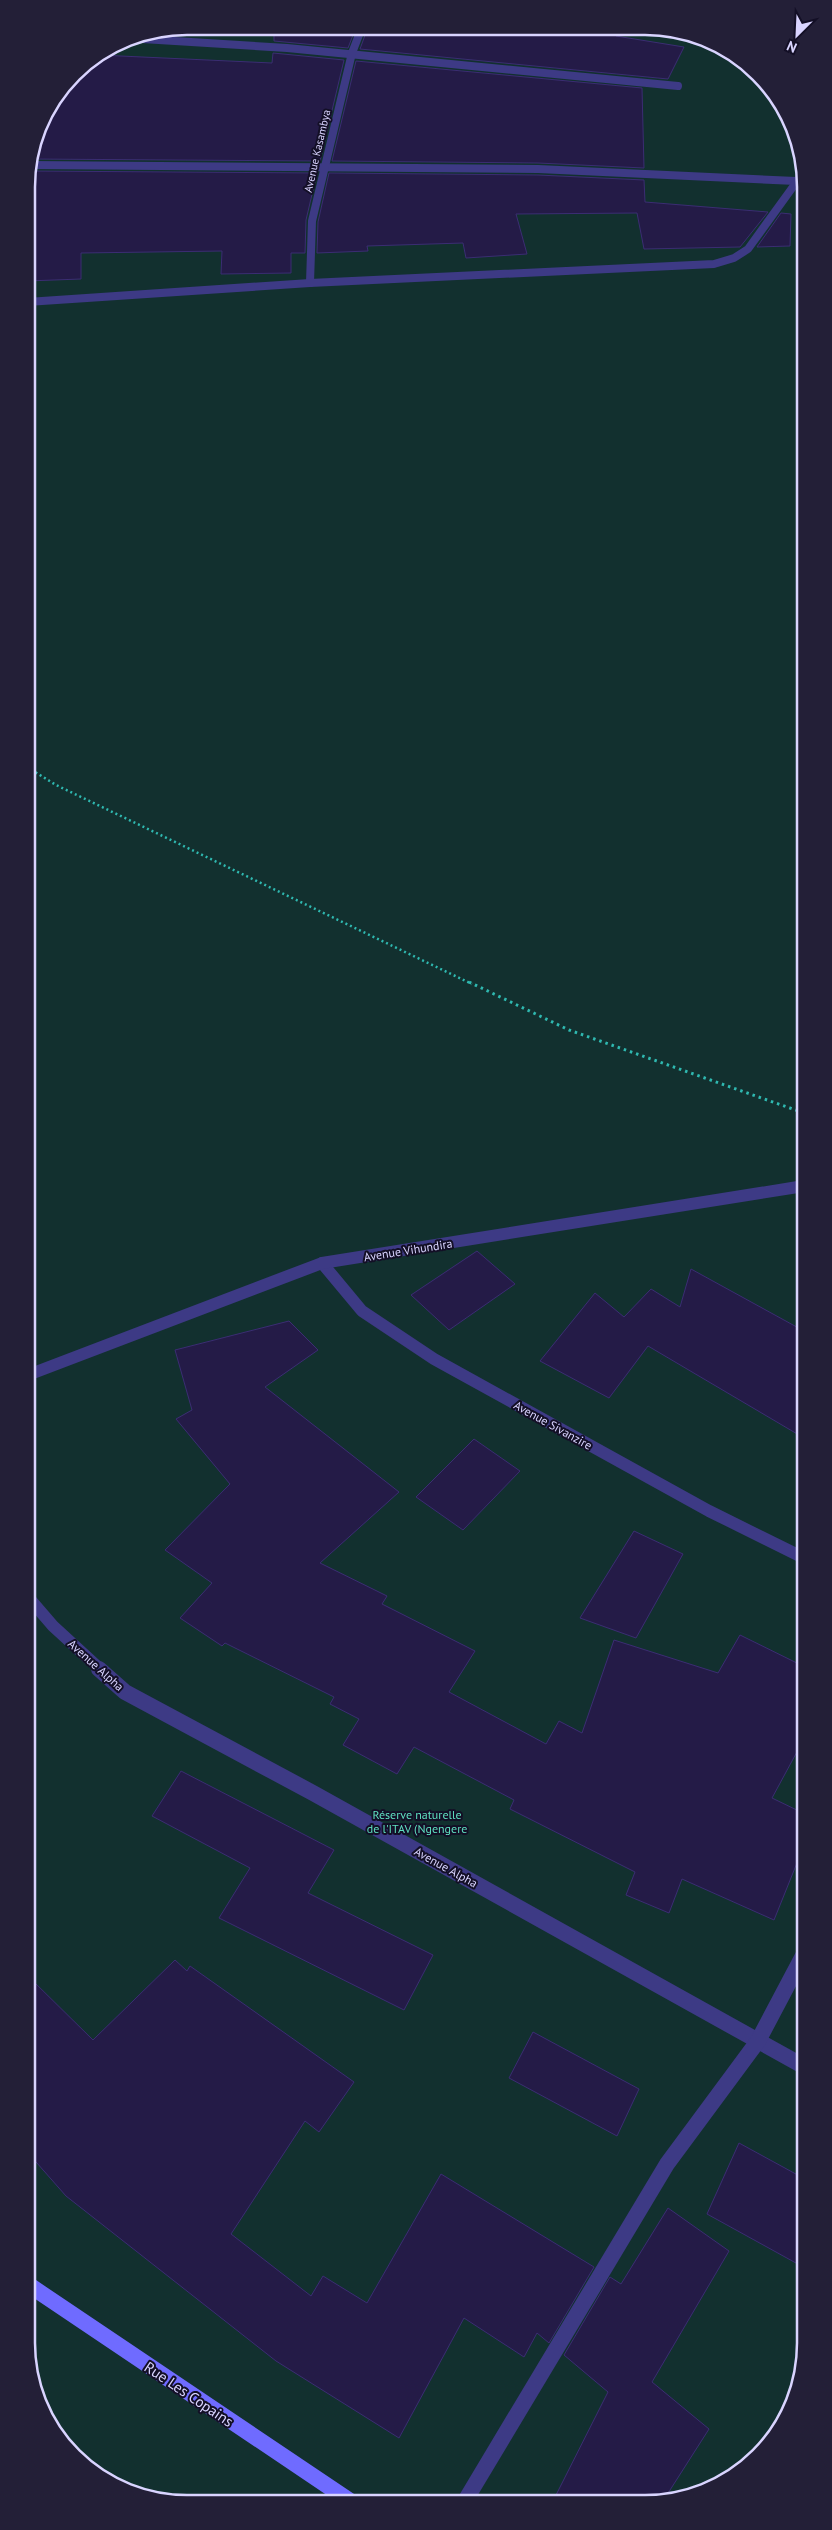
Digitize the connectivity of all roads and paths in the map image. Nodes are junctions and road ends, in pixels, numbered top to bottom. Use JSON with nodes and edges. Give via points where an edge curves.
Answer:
{"nodes":[{"id":1,"x":359,"y":35,"type":"edge"},
{"id":2,"x":151,"y":40,"type":"edge"},
{"id":3,"x":352,"y":54,"type":"junction"},
{"id":4,"x":678,"y":86,"type":"dead end"},
{"id":5,"x":37,"y":165,"type":"edge"},
{"id":6,"x":324,"y":168,"type":"junction"},
{"id":7,"x":796,"y":181,"type":"joint"},
{"id":8,"x":310,"y":283,"type":"junction"},
{"id":9,"x":35,"y":301,"type":"edge"},
{"id":10,"x":35,"y":772,"type":"edge"},
{"id":11,"x":797,"y":1111,"type":"edge"},
{"id":12,"x":797,"y":1187,"type":"edge"},
{"id":13,"x":322,"y":1264,"type":"junction"},
{"id":14,"x":35,"y":1372,"type":"edge"},
{"id":15,"x":797,"y":1554,"type":"edge"},
{"id":16,"x":35,"y":1605,"type":"edge"},
{"id":17,"x":797,"y":1967,"type":"edge"},
{"id":18,"x":758,"y":2041,"type":"junction"},
{"id":19,"x":797,"y":2063,"type":"edge"},
{"id":20,"x":35,"y":2289,"type":"edge"},
{"id":21,"x":341,"y":2495,"type":"edge"},
{"id":22,"x":470,"y":2495,"type":"edge"}],
"edges":[{"from":1,"to":3,"type":"street","name":"Avenue Kasambya"},
{"from":2,"to":3,"type":"street"},
{"from":3,"to":4,"type":"street"},
{"from":3,"to":6,"type":"street","name":"Avenue Kasambya"},
{"from":5,"to":6,"type":"street"},
{"from":6,"to":7,"type":"street","via":[[538,169]]},
{"from":6,"to":8,"type":"street","name":"Avenue Kasambya","via":[[312,222]]},
{"from":7,"to":8,"type":"street","via":[[748,249],[734,258],[714,264]]},
{"from":8,"to":9,"type":"street"},
{"from":10,"to":11,"type":"path","via":[[56,785],[569,1030]]},
{"from":12,"to":13,"type":"street","name":"Avenue Vihundira"},
{"from":13,"to":14,"type":"street","name":"Avenue Vihundira"},
{"from":13,"to":15,"type":"street","name":"Avenue Sivanzire","via":[[362,1311],[434,1359],[700,1506]]},
{"from":16,"to":18,"type":"street","name":"Avenue Alpha","via":[[125,1692]]},
{"from":17,"to":18,"type":"street"},
{"from":18,"to":19,"type":"street","name":"Avenue Alpha"},
{"from":18,"to":22,"type":"street","via":[[668,2164]]},
{"from":20,"to":21,"type":"street","name":"Rue Les Copains"}]}
